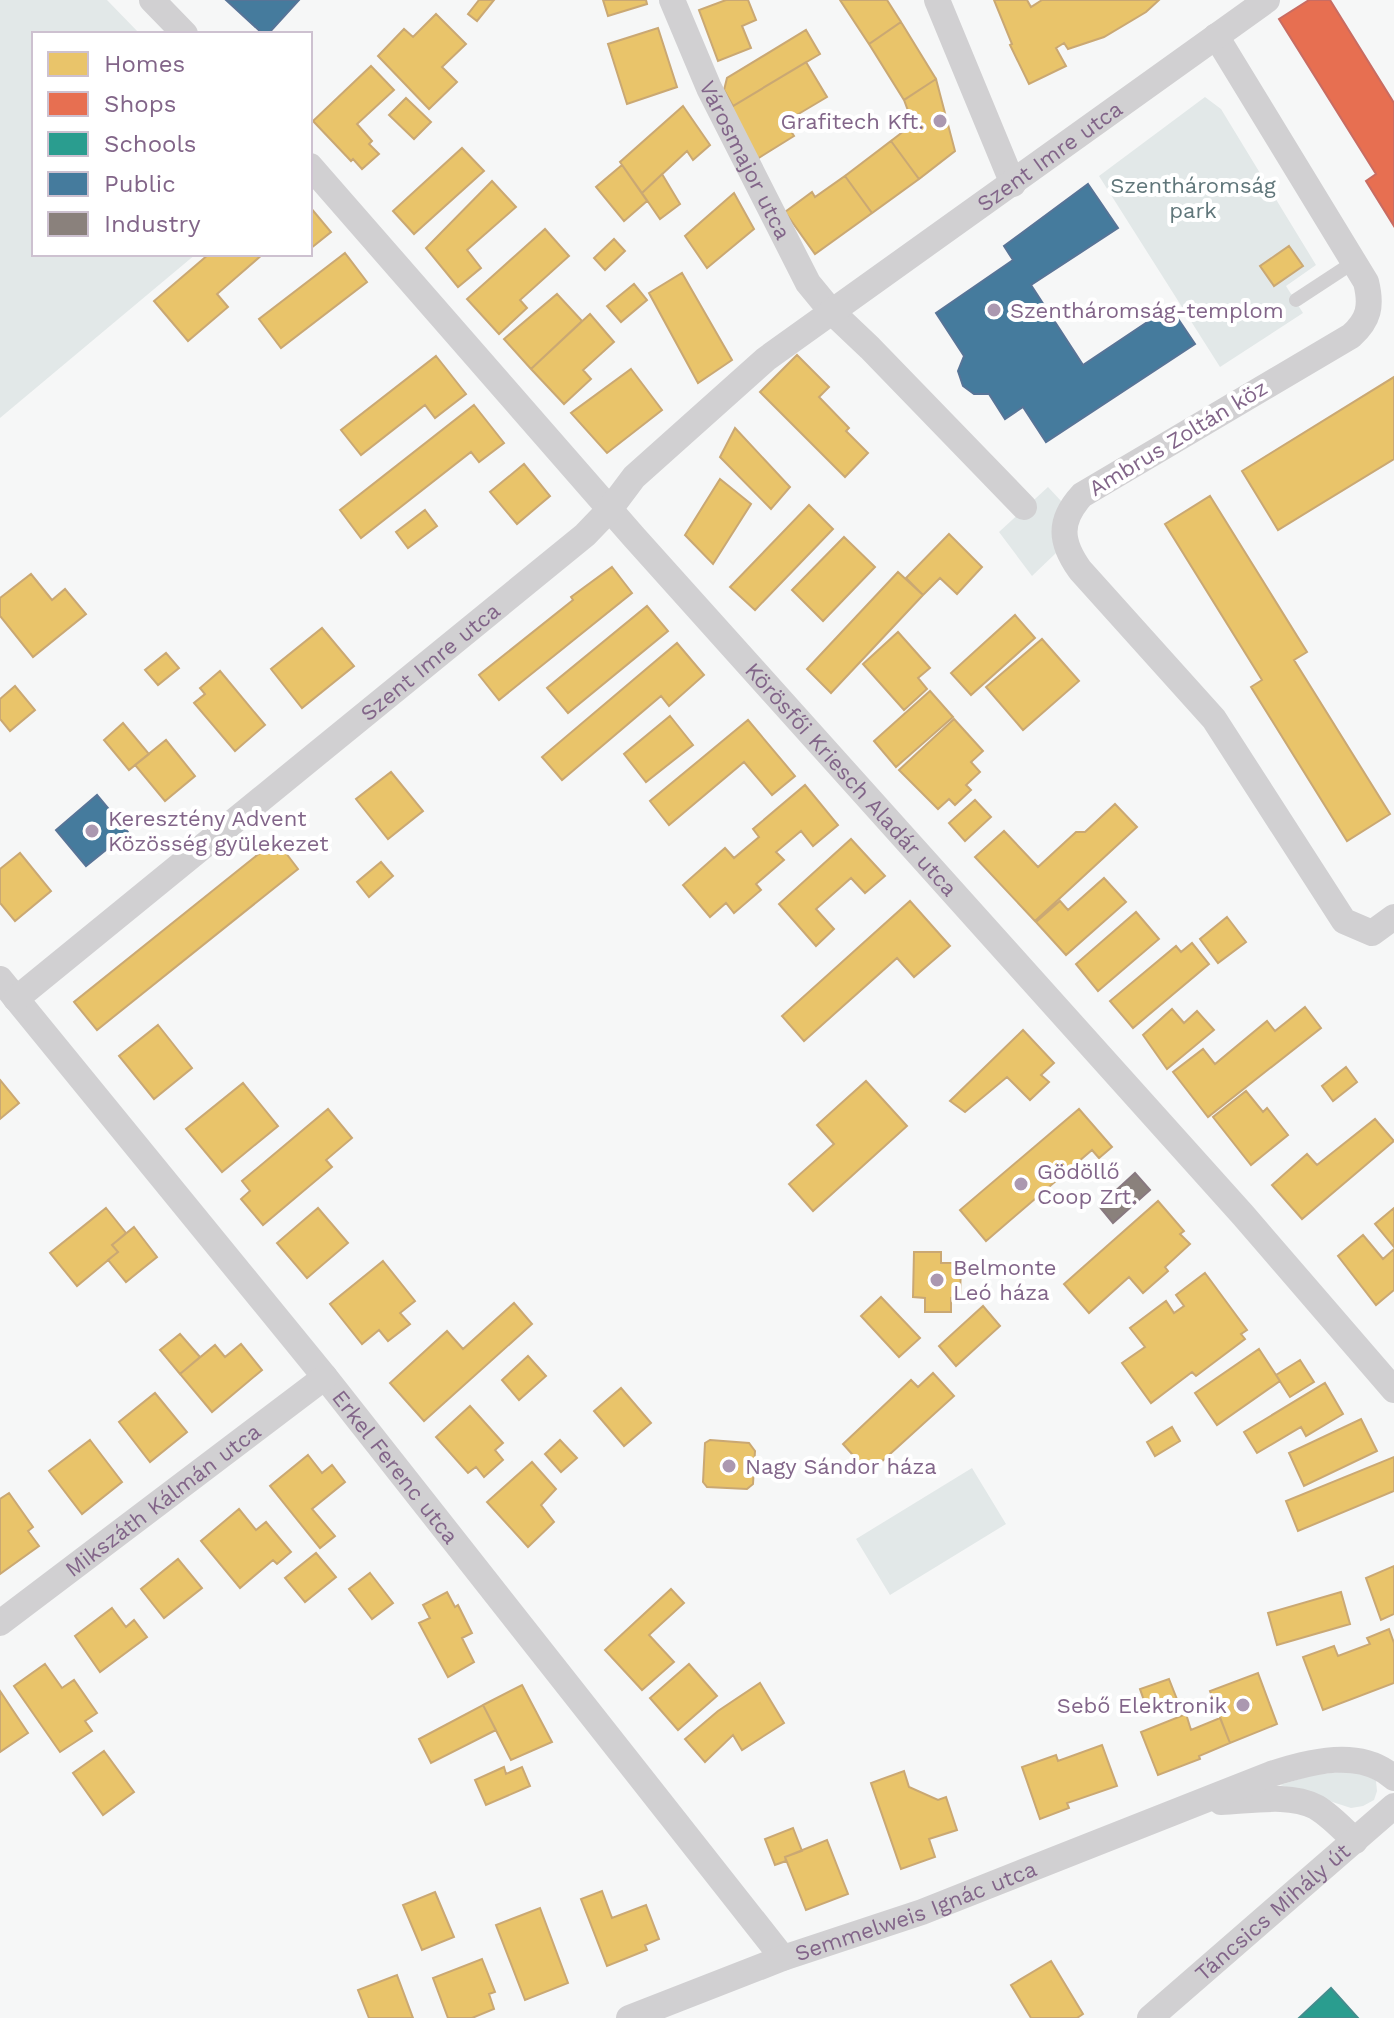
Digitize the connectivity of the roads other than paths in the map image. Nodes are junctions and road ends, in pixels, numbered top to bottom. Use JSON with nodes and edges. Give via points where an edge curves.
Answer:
{"nodes":[{"id":1,"x":152,"y":0,"type":"edge"},
{"id":2,"x":672,"y":0,"type":"edge"},
{"id":3,"x":937,"y":0,"type":"edge"},
{"id":4,"x":1267,"y":0,"type":"edge"},
{"id":5,"x":183,"y":32,"type":"edge"},
{"id":6,"x":1216,"y":36,"type":"junction"},
{"id":7,"x":312,"y":168,"type":"edge"},
{"id":8,"x":1013,"y":184,"type":"junction"},
{"id":9,"x":1354,"y":262,"type":"junction"},
{"id":10,"x":1296,"y":300,"type":"dead end"},
{"id":11,"x":831,"y":311,"type":"junction"},
{"id":12,"x":1024,"y":507,"type":"dead end"},
{"id":13,"x":610,"y":509,"type":"junction"},
{"id":14,"x":1394,"y":917,"type":"edge"},
{"id":15,"x":8,"y":989,"type":"edge"},
{"id":16,"x":325,"y":1377,"type":"junction"},
{"id":17,"x":1394,"y":1390,"type":"edge"},
{"id":18,"x":0,"y":1623,"type":"edge"},
{"id":19,"x":1394,"y":1778,"type":"edge"},
{"id":20,"x":1202,"y":1803,"type":"junction"},
{"id":21,"x":1394,"y":1806,"type":"edge"},
{"id":22,"x":1355,"y":1841,"type":"junction"},
{"id":23,"x":783,"y":1958,"type":"junction"},
{"id":24,"x":629,"y":2018,"type":"edge"},
{"id":25,"x":1150,"y":2018,"type":"edge"}],
"edges":[{"from":1,"to":5,"type":"street"},
{"from":2,"to":11,"type":"street","name":"Városmajor utca","via":[[709,88],[808,283]]},
{"from":3,"to":8,"type":"street"},
{"from":4,"to":6,"type":"street","name":"Szent Imre utca"},
{"from":6,"to":8,"type":"street","name":"Szent Imre utca"},
{"from":6,"to":9,"type":"street","name":"Ambrus Zoltán köz"},
{"from":7,"to":13,"type":"street","name":"Körösfői Kriesch Aladár utca"},
{"from":8,"to":11,"type":"street","name":"Szent Imre utca"},
{"from":9,"to":10,"type":"lane"},
{"from":9,"to":14,"type":"street","name":"Ambrus Zoltán köz","via":[[1369,296],[1370,312],[1362,327],[1082,495],[1067,516],[1065,536],[1080,570],[1214,719],[1344,921],[1372,933]]},
{"from":11,"to":12,"type":"street"},
{"from":11,"to":13,"type":"street","name":"Szent Imre utca","via":[[766,359],[634,477]]},
{"from":13,"to":15,"type":"street","name":"Szent Imre utca","via":[[573,545]]},
{"from":13,"to":17,"type":"street","name":"Körösfői Kriesch Aladár utca"},
{"from":15,"to":16,"type":"street","name":"Erkel Ferenc utca"},
{"from":16,"to":18,"type":"street","name":"Mikszáth Kálmán utca"},
{"from":16,"to":23,"type":"street","name":"Erkel Ferenc utca"},
{"from":19,"to":20,"type":"street","name":"Semmelweis Ignác utca","via":[[1370,1763],[1330,1761],[1271,1774]]},
{"from":20,"to":22,"type":"street","name":"Semmelweis Ignác utca","via":[[1302,1802],[1327,1815]]},
{"from":20,"to":23,"type":"street","name":"Semmelweis Ignác utca","via":[[922,1912]]},
{"from":21,"to":22,"type":"street","name":"Táncsics Mihály út"},
{"from":22,"to":25,"type":"street","name":"Táncsics Mihály út"},
{"from":23,"to":24,"type":"street","name":"Semmelweis Ignác utca"}]}
